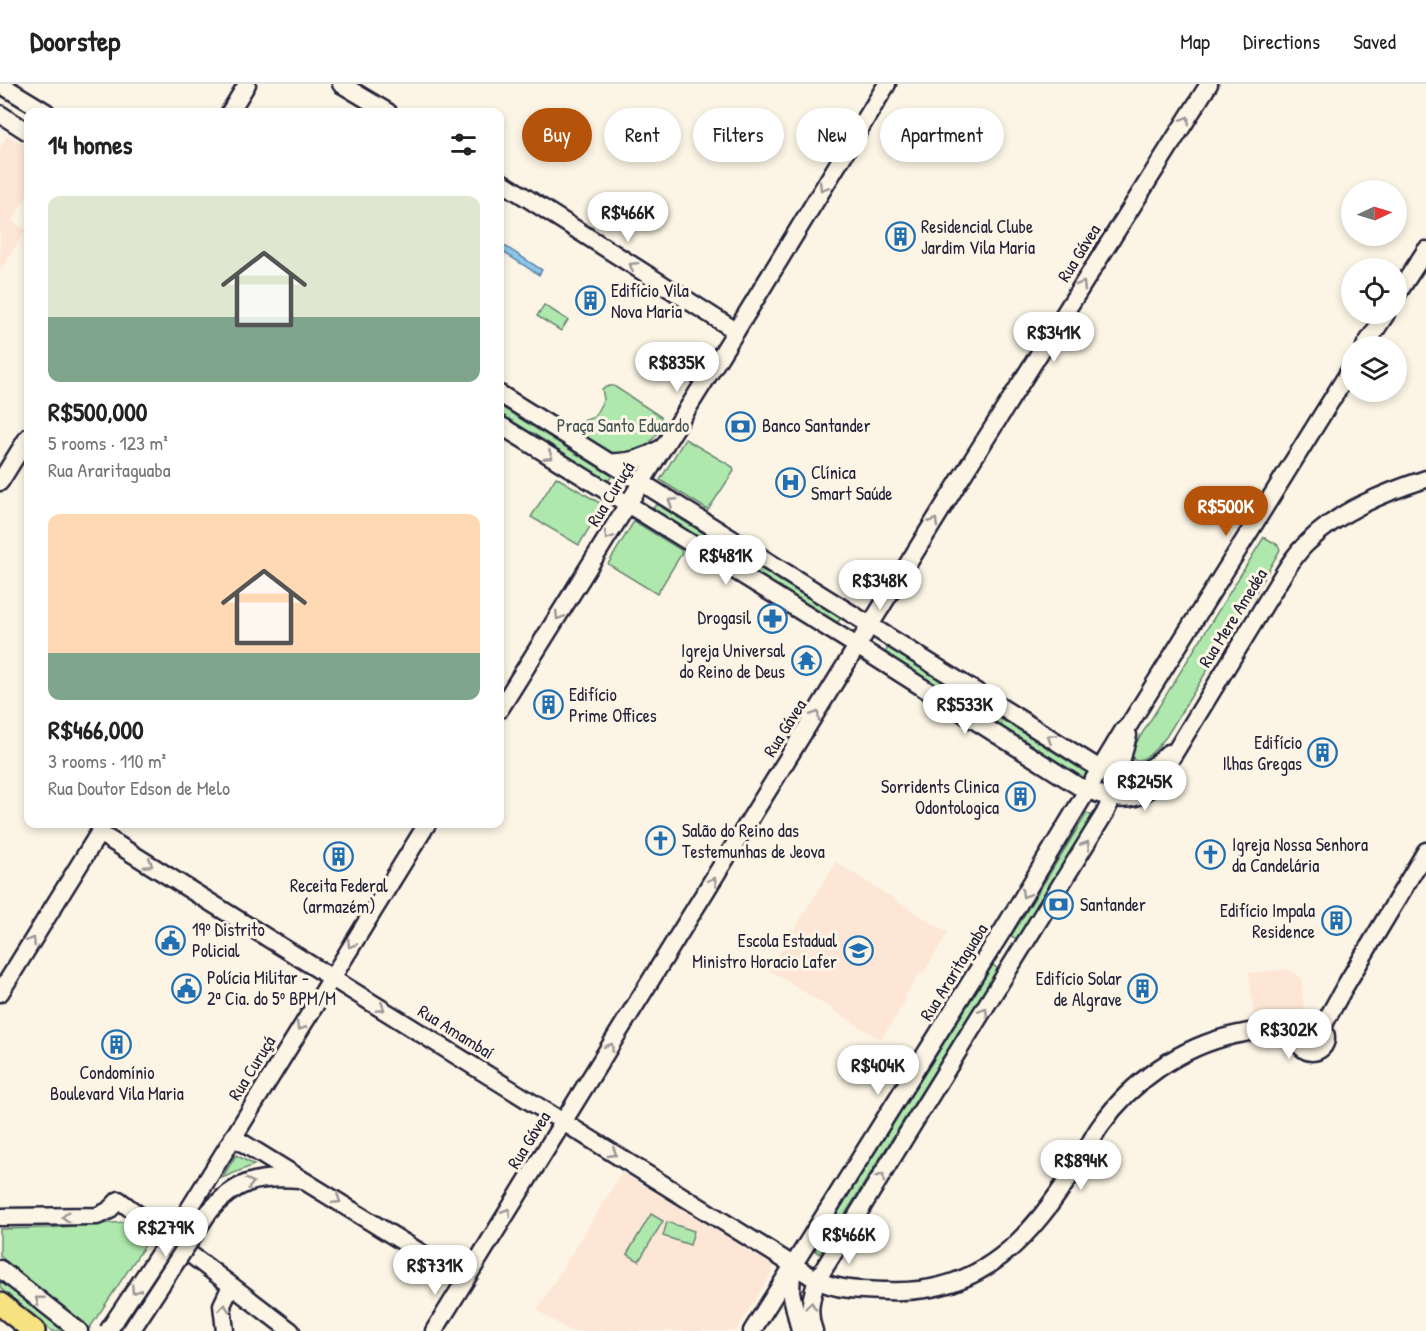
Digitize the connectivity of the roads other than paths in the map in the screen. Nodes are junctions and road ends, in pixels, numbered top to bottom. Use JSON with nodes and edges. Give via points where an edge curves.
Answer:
{"nodes":[{"id":1,"x":0,"y":84,"type":"edge"},
{"id":2,"x":248,"y":84,"type":"edge"},
{"id":3,"x":341,"y":84,"type":"edge"},
{"id":4,"x":887,"y":84,"type":"edge"},
{"id":5,"x":1209,"y":84,"type":"edge"},
{"id":6,"x":39,"y":108,"type":"edge"},
{"id":7,"x":233,"y":108,"type":"edge"},
{"id":8,"x":381,"y":108,"type":"edge"},
{"id":9,"x":0,"y":114,"type":"edge"},
{"id":10,"x":24,"y":129,"type":"edge"},
{"id":11,"x":504,"y":185,"type":"edge"},
{"id":12,"x":1426,"y":250,"type":"edge"},
{"id":13,"x":1407,"y":279,"type":"edge"},
{"id":14,"x":736,"y":331,"type":"junction"},
{"id":15,"x":1341,"y":386,"type":"edge"},
{"id":16,"x":504,"y":397,"type":"edge"},
{"id":17,"x":504,"y":428,"type":"edge"},
{"id":18,"x":24,"y":443,"type":"edge"},
{"id":19,"x":663,"y":447,"type":"junction"},
{"id":20,"x":608,"y":462,"type":"junction"},
{"id":21,"x":1426,"y":479,"type":"edge"},
{"id":22,"x":0,"y":482,"type":"edge"},
{"id":23,"x":641,"y":483,"type":"junction"},
{"id":24,"x":628,"y":505,"type":"junction"},
{"id":25,"x":871,"y":626,"type":"junction"},
{"id":26,"x":858,"y":647,"type":"junction"},
{"id":27,"x":504,"y":704,"type":"edge"},
{"id":28,"x":1130,"y":725,"type":"junction"},
{"id":29,"x":1181,"y":740,"type":"junction"},
{"id":30,"x":1100,"y":769,"type":"junction"},
{"id":31,"x":1117,"y":774,"type":"junction"},
{"id":32,"x":1088,"y":791,"type":"junction"},
{"id":33,"x":1112,"y":798,"type":"junction"},
{"id":34,"x":424,"y":828,"type":"edge"},
{"id":35,"x":1426,"y":850,"type":"edge"},
{"id":36,"x":331,"y":977,"type":"junction"},
{"id":37,"x":0,"y":993,"type":"edge"},
{"id":38,"x":1322,"y":1028,"type":"junction"},
{"id":39,"x":1301,"y":1029,"type":"junction"},
{"id":40,"x":563,"y":1122,"type":"junction"},
{"id":41,"x":233,"y":1137,"type":"junction"},
{"id":42,"x":303,"y":1180,"type":"junction"},
{"id":43,"x":0,"y":1217,"type":"edge"},
{"id":44,"x":793,"y":1265,"type":"junction"},
{"id":45,"x":826,"y":1265,"type":"junction"},
{"id":46,"x":0,"y":1269,"type":"edge"},
{"id":47,"x":465,"y":1280,"type":"junction"},
{"id":48,"x":817,"y":1280,"type":"junction"},
{"id":49,"x":231,"y":1286,"type":"junction"},
{"id":50,"x":851,"y":1288,"type":"junction"},
{"id":51,"x":0,"y":1304,"type":"edge"},
{"id":52,"x":0,"y":1314,"type":"edge"},
{"id":53,"x":23,"y":1331,"type":"edge"},
{"id":54,"x":34,"y":1331,"type":"edge"},
{"id":55,"x":79,"y":1331,"type":"edge"},
{"id":56,"x":108,"y":1331,"type":"edge"},
{"id":57,"x":131,"y":1331,"type":"edge"},
{"id":58,"x":225,"y":1331,"type":"edge"},
{"id":59,"x":291,"y":1331,"type":"edge"},
{"id":60,"x":434,"y":1331,"type":"edge"},
{"id":61,"x":752,"y":1331,"type":"edge"},
{"id":62,"x":800,"y":1331,"type":"edge"},
{"id":63,"x":814,"y":1331,"type":"edge"}],
"edges":[{"from":1,"to":6,"type":"main road"},
{"from":2,"to":7,"type":"main road"},
{"from":3,"to":8,"type":"main road"},
{"from":4,"to":14,"type":"main road","name":"Rua Curuçá","one_way":true},
{"from":25,"to":5,"type":"main road","name":"Rua Gávea","one_way":true},
{"from":9,"to":10,"type":"main road"},
{"from":14,"to":11,"type":"main road","one_way":true},
{"from":12,"to":13,"type":"main road"},
{"from":14,"to":19,"type":"main road","name":"Rua Curuçá"},
{"from":15,"to":28,"type":"main road","name":"Rua Araritaguaba"},
{"from":16,"to":20,"type":"main road","name":"Rua Mere Amedéa"},
{"from":17,"to":24,"type":"main road","name":"Rua Mere Amedéa","one_way":true},
{"from":18,"to":22,"type":"main road"},
{"from":19,"to":20,"type":"main road","via":[[642,459]]},
{"from":19,"to":23,"type":"main road","name":"Rua Curuçá"},
{"from":20,"to":23,"type":"main road","name":"Rua Mere Amedéa"},
{"from":21,"to":29,"type":"main road","name":"Rua Mere Amedéa","via":[[1365,503],[1307,543],[1279,581]]},
{"from":23,"to":24,"type":"main road","name":"Rua Curuçá"},
{"from":25,"to":23,"type":"main road","name":"Rua Mere Amedéa","one_way":true},
{"from":24,"to":26,"type":"main road","name":"Rua Mere Amedéa"},
{"from":24,"to":27,"type":"main road","name":"Rua Curuçá","one_way":true},
{"from":25,"to":26,"type":"main road","name":"Rua Gávea"},
{"from":30,"to":25,"type":"main road","name":"Rua Mere Amedéa","one_way":true},
{"from":26,"to":32,"type":"main road","name":"Rua Mere Amedéa"},
{"from":40,"to":26,"type":"main road","name":"Rua Gávea","one_way":true},
{"from":28,"to":30,"type":"main road","name":"Rua Araritaguaba"},
{"from":28,"to":31,"type":"main road","name":"Rua Araritaguaba"},
{"from":29,"to":31,"type":"main road","name":"Rua Mere Amedéa","via":[[1149,769]]},
{"from":29,"to":33,"type":"main road","name":"Rua Mere Amedéa","via":[[1158,780],[1145,793]]},
{"from":30,"to":31,"type":"main road","name":"Rua Mere Amedéa"},
{"from":30,"to":32,"type":"main road","name":"Rua Araritaguaba"},
{"from":31,"to":33,"type":"main road","name":"Rua Araritaguaba"},
{"from":32,"to":33,"type":"main road","name":"Rua Mere Amedéa"},
{"from":32,"to":44,"type":"main road","name":"Rua Araritaguaba","one_way":true},
{"from":45,"to":33,"type":"main road","name":"Rua Araritaguaba","one_way":true},
{"from":34,"to":36,"type":"main road","name":"Rua Curuçá","one_way":true},
{"from":35,"to":38,"type":"main road"},
{"from":37,"to":36,"type":"main road","name":"Rua Amambaí","one_way":true,"via":[[99,833]]},
{"from":36,"to":40,"type":"main road","name":"Rua Amambaí","one_way":true},
{"from":36,"to":41,"type":"main road","name":"Rua Curuçá","one_way":true},
{"from":38,"to":39,"type":"main road","via":[[1309,1024]]},
{"from":38,"to":39,"type":"main road","via":[[1327,1037],[1324,1046],[1312,1053],[1303,1050],[1298,1042]]},
{"from":39,"to":50,"type":"main road","name":"Rua Amambaí","via":[[1289,1027],[1222,1038],[1190,1050],[1140,1082],[1101,1125],[1044,1214],[1010,1250],[986,1268],[923,1290]]},
{"from":40,"to":44,"type":"main road","name":"Rua Amambaí","one_way":true},
{"from":47,"to":40,"type":"main road","name":"Rua Gávea","one_way":true},
{"from":41,"to":42,"type":"main road"},
{"from":41,"to":56,"type":"main road","name":"Rua Curuçá","one_way":true,"bridge":true},
{"from":42,"to":47,"type":"main road","one_way":true},
{"from":57,"to":42,"type":"main road","one_way":true,"bridge":true,"via":[[220,1198],[236,1187],[272,1177]]},
{"from":49,"to":43,"type":"main road","one_way":true,"via":[[119,1200],[97,1216]]},
{"from":44,"to":48,"type":"main road","name":"Rua Amambaí"},
{"from":44,"to":61,"type":"main road","name":"Rua Araritaguaba"},
{"from":44,"to":62,"type":"main road","via":[[791,1292]]},
{"from":45,"to":48,"type":"main road","name":"Rua Araritaguaba"},
{"from":45,"to":50,"type":"main road"},
{"from":55,"to":46,"type":"main road","one_way":true},
{"from":47,"to":60,"type":"main road","name":"Rua Gávea"},
{"from":48,"to":50,"type":"main road","name":"Rua Amambaí"},
{"from":63,"to":48,"type":"main road","name":"Rua Araritaguaba","one_way":true,"via":[[810,1311]]},
{"from":58,"to":49,"type":"main road","one_way":true,"via":[[222,1305]]},
{"from":49,"to":59,"type":"main road"},
{"from":51,"to":54,"type":"highway"},
{"from":52,"to":53,"type":"highway"}]}
